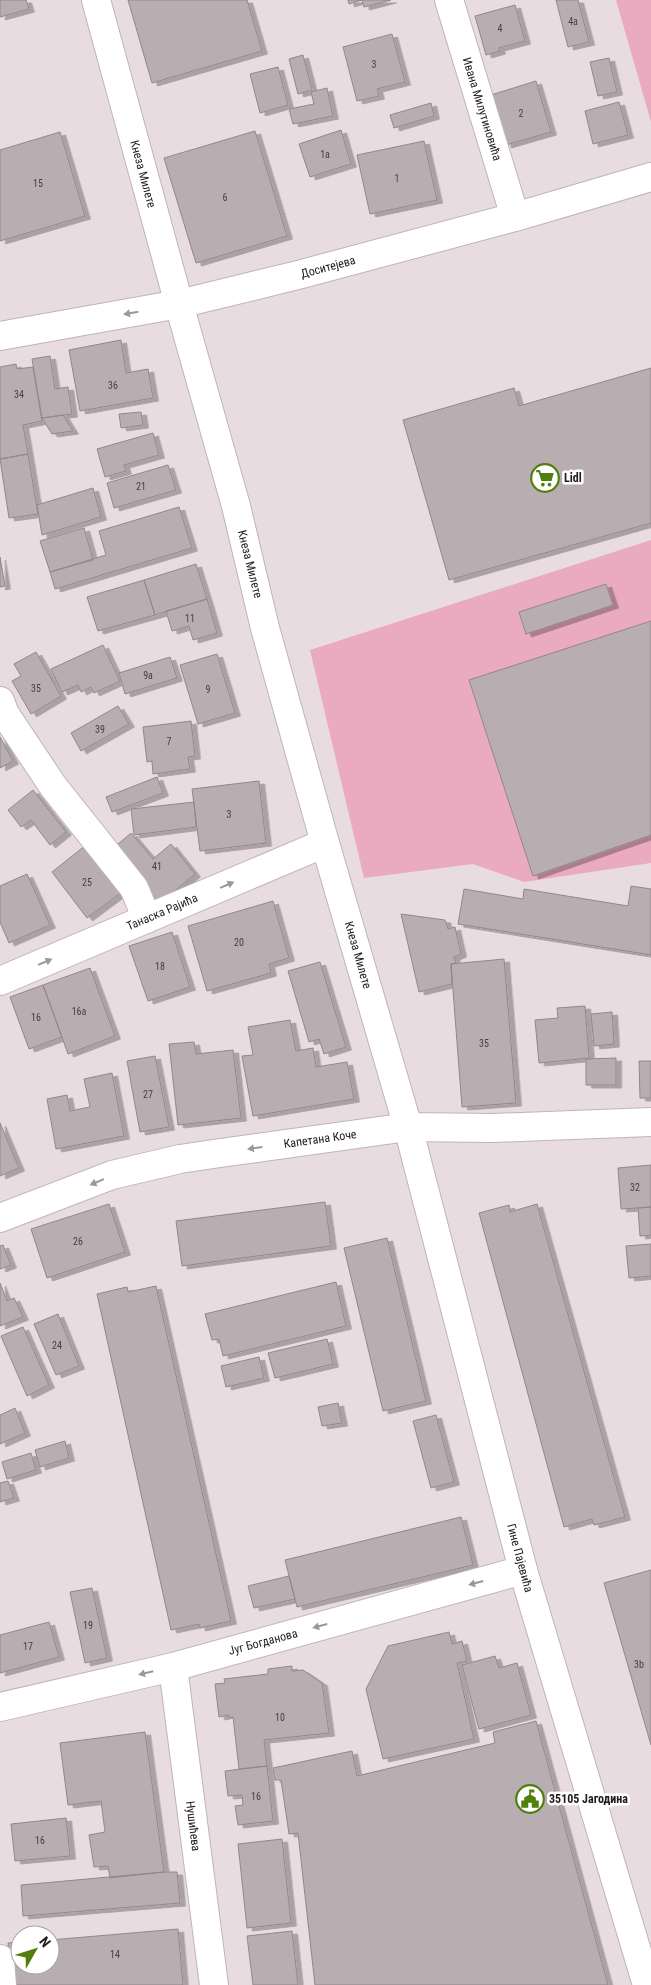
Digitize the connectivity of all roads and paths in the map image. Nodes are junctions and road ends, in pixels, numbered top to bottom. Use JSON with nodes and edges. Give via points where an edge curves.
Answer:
{"nodes":[{"id":1,"x":96,"y":0,"type":"edge"},
{"id":2,"x":449,"y":0,"type":"edge"},
{"id":3,"x":651,"y":177,"type":"edge"},
{"id":4,"x":515,"y":217,"type":"junction"},
{"id":5,"x":179,"y":304,"type":"junction"},
{"id":6,"x":0,"y":336,"type":"edge"},
{"id":7,"x":0,"y":701,"type":"edge"},
{"id":8,"x":325,"y":843,"type":"junction"},
{"id":9,"x":147,"y":919,"type":"junction"},
{"id":10,"x":0,"y":981,"type":"edge"},
{"id":11,"x":651,"y":1122,"type":"edge"},
{"id":12,"x":408,"y":1128,"type":"junction"},
{"id":13,"x":0,"y":1218,"type":"edge"},
{"id":14,"x":523,"y":1570,"type":"junction"},
{"id":15,"x":172,"y":1667,"type":"junction"},
{"id":16,"x":0,"y":1707,"type":"edge"},
{"id":17,"x":0,"y":1959,"type":"edge"},
{"id":18,"x":2,"y":1985,"type":"edge"},
{"id":19,"x":214,"y":1985,"type":"edge"},
{"id":20,"x":646,"y":1985,"type":"edge"}],
"edges":[{"from":1,"to":5,"type":"main road","name":"Кнеза Милете"},
{"from":2,"to":4,"type":"main road","name":"Ивана Милутиновића"},
{"from":3,"to":4,"type":"main road","name":"Доситејева"},
{"from":4,"to":5,"type":"main road","name":"Доситејева","via":[[298,276]]},
{"from":5,"to":6,"type":"main road","name":"Доситејева","one_way":true},
{"from":5,"to":8,"type":"main road","name":"Кнеза Милете"},
{"from":7,"to":9,"type":"main road","via":[[5,714],[54,786],[134,888]]},
{"from":9,"to":8,"type":"main road","name":"Танаска Рајића","one_way":true},
{"from":8,"to":12,"type":"main road","name":"Кнеза Милете"},
{"from":10,"to":9,"type":"main road","name":"Танаска Рајића","one_way":true},
{"from":11,"to":12,"type":"main road","name":"Капетана Коче"},
{"from":12,"to":13,"type":"main road","name":"Капетана Коче","one_way":true,"via":[[204,1155],[141,1167]]},
{"from":12,"to":14,"type":"main road","name":"Гине Пајевића"},
{"from":14,"to":15,"type":"main road","name":"Југ Богданова","one_way":true},
{"from":14,"to":20,"type":"main road","name":"Гине Пајевића"},
{"from":15,"to":16,"type":"main road","name":"Југ Богданова","one_way":true},
{"from":15,"to":19,"type":"main road","name":"Нушићева"},
{"from":17,"to":18,"type":"main road"}]}
